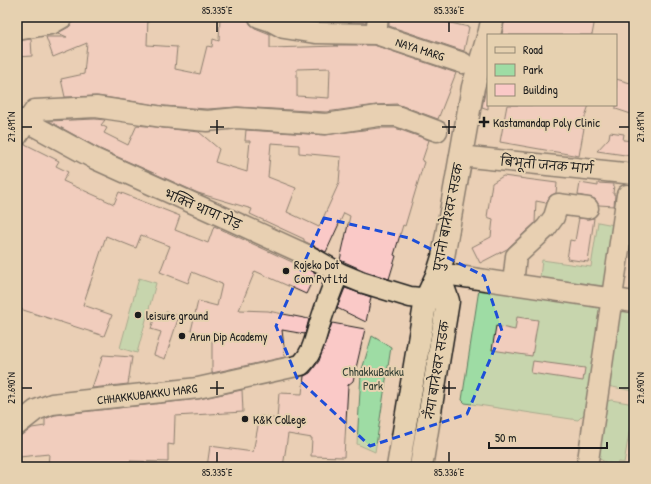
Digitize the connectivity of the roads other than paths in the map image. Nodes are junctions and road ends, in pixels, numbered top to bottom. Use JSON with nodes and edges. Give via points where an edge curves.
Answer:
{"nodes":[{"id":1,"x":63,"y":17,"type":"edge"},
{"id":2,"x":259,"y":17,"type":"edge"},
{"id":3,"x":493,"y":17,"type":"edge"},
{"id":4,"x":377,"y":26,"type":"edge"},
{"id":5,"x":17,"y":30,"type":"edge"},
{"id":6,"x":489,"y":34,"type":"edge"},
{"id":7,"x":487,"y":39,"type":"edge"},
{"id":8,"x":463,"y":63,"type":"dead end"},
{"id":9,"x":20,"y":125,"type":"edge"},
{"id":10,"x":437,"y":131,"type":"dead end"},
{"id":11,"x":460,"y":156,"type":"junction"},
{"id":12,"x":634,"y":174,"type":"edge"},
{"id":13,"x":627,"y":195,"type":"dead end"},
{"id":14,"x":588,"y":208,"type":"dead end"},
{"id":15,"x":339,"y":273,"type":"junction"},
{"id":16,"x":438,"y":274,"type":"junction"},
{"id":17,"x":513,"y":284,"type":"junction"},
{"id":18,"x":426,"y":299,"type":"junction"},
{"id":19,"x":613,"y":299,"type":"junction"},
{"id":20,"x":448,"y":301,"type":"junction"},
{"id":21,"x":634,"y":302,"type":"edge"},
{"id":22,"x":17,"y":425,"type":"edge"},
{"id":23,"x":398,"y":467,"type":"edge"},
{"id":24,"x":421,"y":467,"type":"edge"},
{"id":25,"x":587,"y":467,"type":"edge"}],
"edges":[{"from":1,"to":5,"type":"street","via":[[51,24]]},
{"from":2,"to":4,"type":"street","name":"NAYA MARG","via":[[284,28],[315,33]]},
{"from":3,"to":6,"type":"main road","name":"पुरानो बानेश्वर सडक"},
{"from":4,"to":8,"type":"street","name":"NAYA MARG"},
{"from":7,"to":11,"type":"main road","name":"पुरानो बानेश्वर सडक","via":[[473,87]]},
{"from":9,"to":10,"type":"street","via":[[36,110],[96,107],[207,121],[237,118],[326,124],[378,116],[397,116]]},
{"from":9,"to":15,"type":"street","name":"भक्ति थापा रोड़","via":[[239,224]]},
{"from":11,"to":12,"type":"street","name":"बिभूती जनक मार्ग"},
{"from":11,"to":16,"type":"main road","name":"पुरानो बानेश्वर सडक"},
{"from":13,"to":19,"type":"street"},
{"from":14,"to":17,"type":"street","via":[[558,204],[554,217],[546,228],[516,256]]},
{"from":15,"to":18,"type":"street","name":"भक्ति थापा रोड़","via":[[410,297]]},
{"from":15,"to":22,"type":"street","name":"CHHAKKUBAKKU MARG","via":[[314,344],[301,364],[198,388],[52,404],[36,410]]},
{"from":16,"to":17,"type":"street"},
{"from":16,"to":18,"type":"main road","name":"पुरानो बानेश्वर सडक"},
{"from":16,"to":20,"type":"main road","name":"नँया बानेश्वर सडक"},
{"from":17,"to":19,"type":"street"},
{"from":18,"to":20,"type":"street","name":"भक्ति थापा रोड़"},
{"from":18,"to":23,"type":"main road","name":"नँया बानेश्वर सडक"},
{"from":19,"to":21,"type":"street"},
{"from":19,"to":25,"type":"street"},
{"from":20,"to":24,"type":"main road","name":"नँया बानेश्वर सडक"}]}
